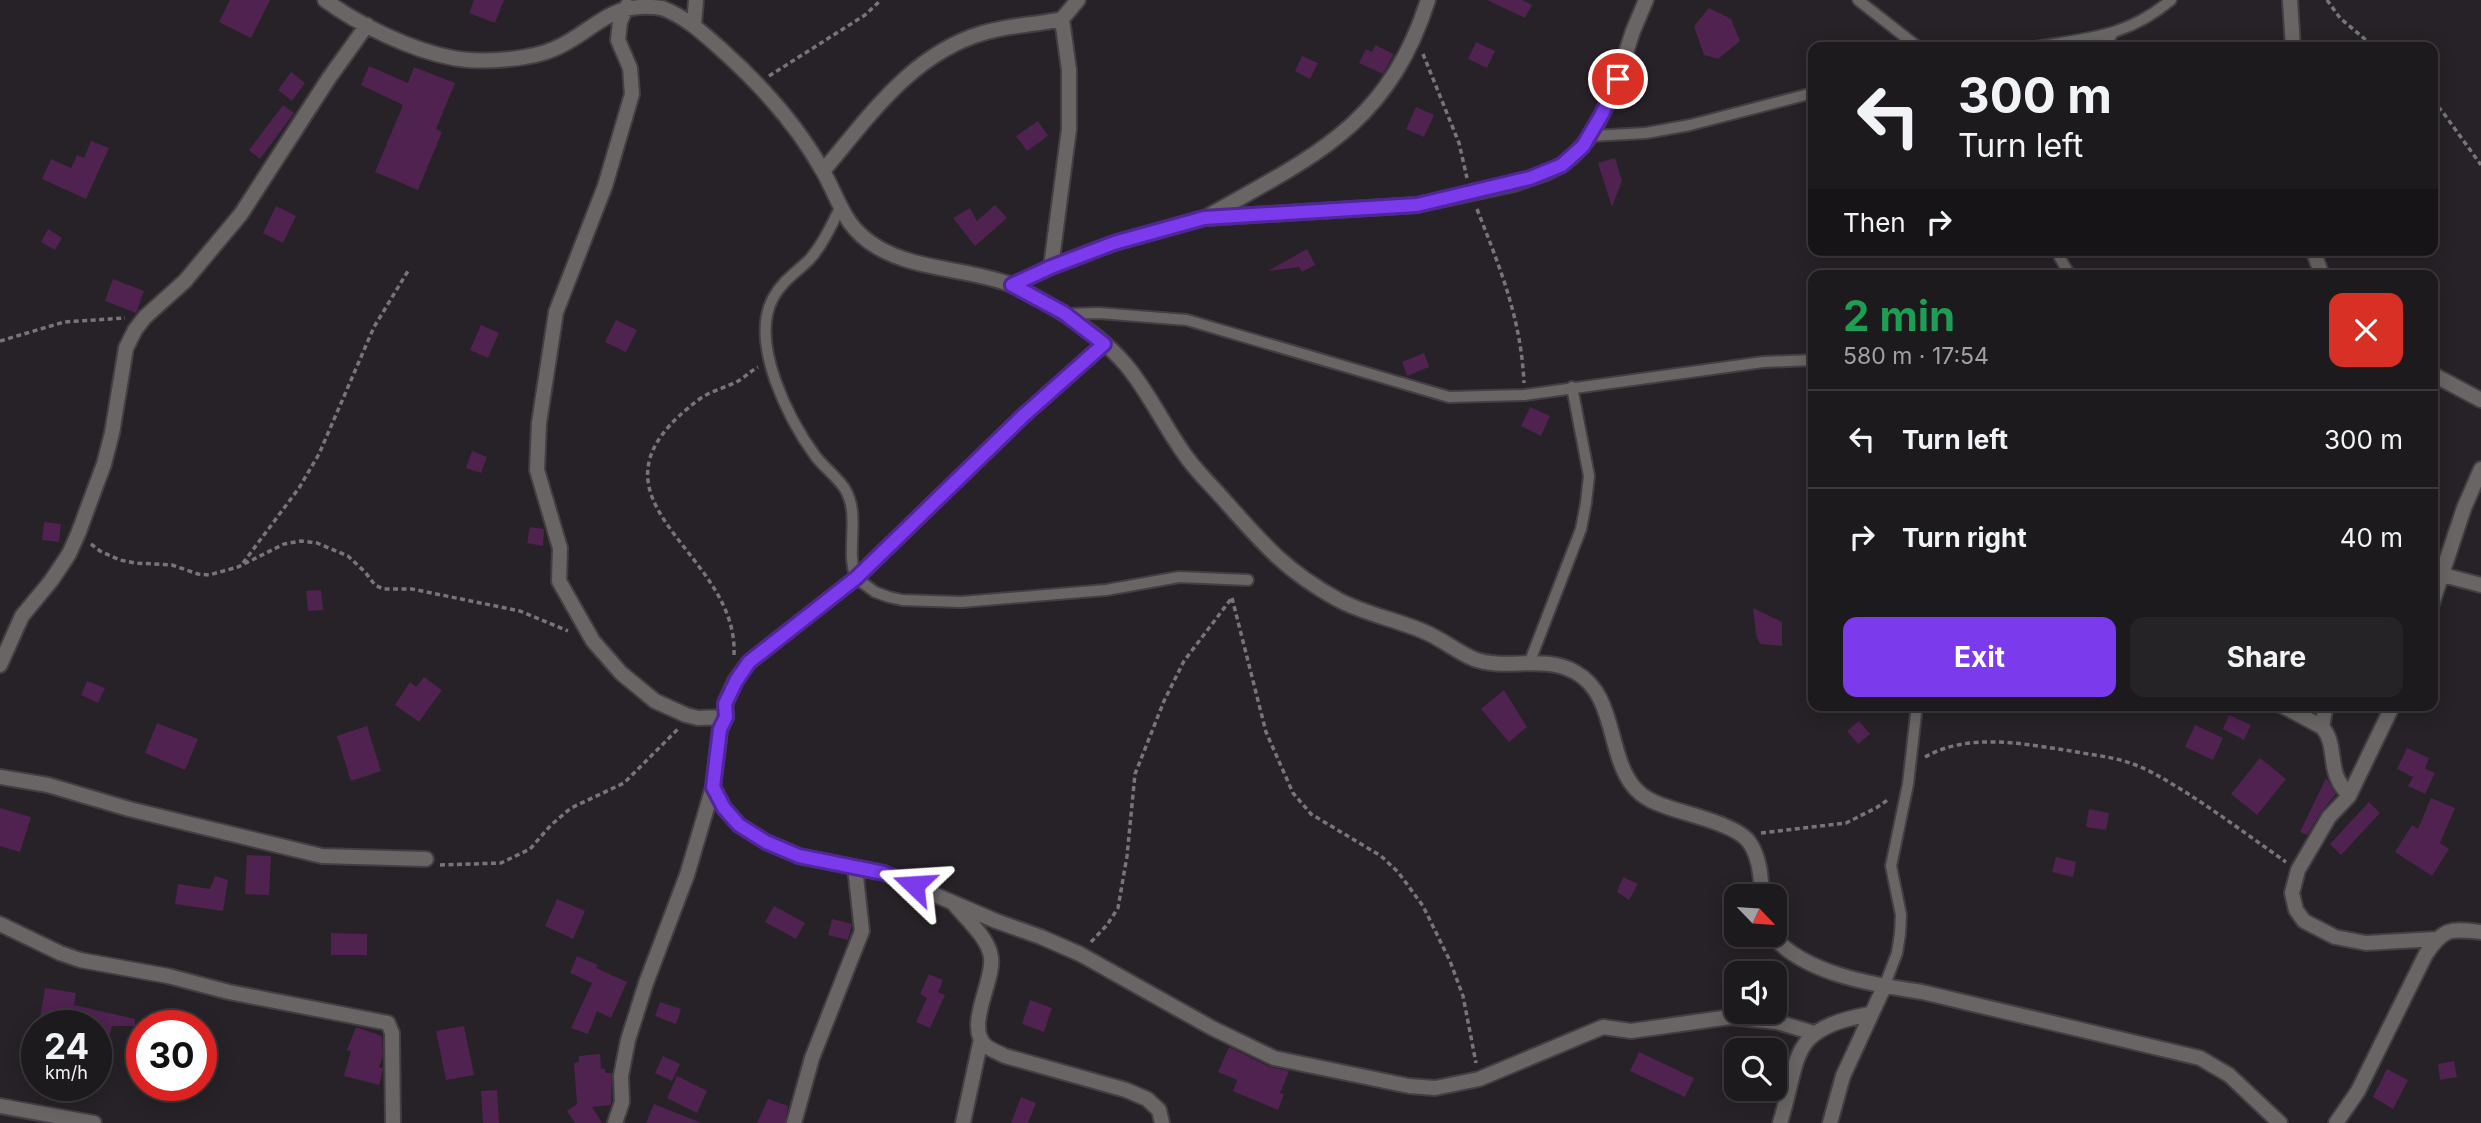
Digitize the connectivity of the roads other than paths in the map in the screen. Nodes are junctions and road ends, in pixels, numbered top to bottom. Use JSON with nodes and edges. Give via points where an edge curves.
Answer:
{"nodes":[{"id":1,"x":325,"y":0,"type":"edge"},
{"id":2,"x":696,"y":0,"type":"edge"},
{"id":3,"x":1078,"y":0,"type":"edge"},
{"id":4,"x":1428,"y":0,"type":"edge"},
{"id":5,"x":1646,"y":0,"type":"edge"},
{"id":6,"x":1858,"y":0,"type":"edge"},
{"id":7,"x":2171,"y":0,"type":"edge"},
{"id":8,"x":2290,"y":0,"type":"edge"},
{"id":9,"x":626,"y":6,"type":"junction"},
{"id":10,"x":1062,"y":19,"type":"junction"},
{"id":11,"x":694,"y":24,"type":"junction"},
{"id":12,"x":367,"y":26,"type":"junction"},
{"id":13,"x":2112,"y":34,"type":"junction"},
{"id":14,"x":1912,"y":42,"type":"edge"},
{"id":15,"x":2065,"y":42,"type":"edge"},
{"id":16,"x":2108,"y":42,"type":"edge"},
{"id":17,"x":2293,"y":42,"type":"edge"},
{"id":18,"x":1808,"y":94,"type":"edge"},
{"id":19,"x":1591,"y":136,"type":"junction"},
{"id":20,"x":823,"y":171,"type":"junction"},
{"id":21,"x":840,"y":208,"type":"junction"},
{"id":22,"x":1204,"y":218,"type":"junction"},
{"id":23,"x":1051,"y":267,"type":"junction"},
{"id":24,"x":1012,"y":285,"type":"junction"},
{"id":25,"x":1064,"y":313,"type":"junction"},
{"id":26,"x":1104,"y":344,"type":"junction"},
{"id":27,"x":1808,"y":360,"type":"edge"},
{"id":28,"x":2438,"y":377,"type":"edge"},
{"id":29,"x":1572,"y":387,"type":"junction"},
{"id":30,"x":2481,"y":400,"type":"edge"},
{"id":31,"x":2481,"y":469,"type":"edge"},
{"id":32,"x":2438,"y":571,"type":"edge"},
{"id":33,"x":856,"y":578,"type":"junction"},
{"id":34,"x":1248,"y":580,"type":"road end"},
{"id":35,"x":2481,"y":585,"type":"edge"},
{"id":36,"x":1530,"y":661,"type":"junction"},
{"id":37,"x":0,"y":666,"type":"edge"},
{"id":38,"x":1916,"y":711,"type":"edge"},
{"id":39,"x":2292,"y":711,"type":"edge"},
{"id":40,"x":2325,"y":711,"type":"edge"},
{"id":41,"x":2390,"y":711,"type":"edge"},
{"id":42,"x":726,"y":717,"type":"junction"},
{"id":43,"x":2322,"y":727,"type":"junction"},
{"id":44,"x":0,"y":777,"type":"edge"},
{"id":45,"x":713,"y":787,"type":"junction"},
{"id":46,"x":2349,"y":796,"type":"junction"},
{"id":47,"x":426,"y":859,"type":"road end"},
{"id":48,"x":855,"y":868,"type":"junction"},
{"id":49,"x":1761,"y":884,"type":"edge"},
{"id":50,"x":950,"y":901,"type":"junction"},
{"id":51,"x":0,"y":924,"type":"edge"},
{"id":52,"x":2481,"y":932,"type":"edge"},
{"id":53,"x":2436,"y":939,"type":"junction"},
{"id":54,"x":1784,"y":947,"type":"edge"},
{"id":55,"x":1884,"y":987,"type":"junction"},
{"id":56,"x":1870,"y":1014,"type":"junction"},
{"id":57,"x":1814,"y":1033,"type":"junction"},
{"id":58,"x":981,"y":1039,"type":"junction"},
{"id":59,"x":0,"y":1106,"type":"edge"},
{"id":60,"x":94,"y":1123,"type":"edge"},
{"id":61,"x":393,"y":1123,"type":"edge"},
{"id":62,"x":614,"y":1123,"type":"edge"},
{"id":63,"x":794,"y":1123,"type":"edge"},
{"id":64,"x":963,"y":1123,"type":"edge"},
{"id":65,"x":1162,"y":1123,"type":"edge"},
{"id":66,"x":1780,"y":1123,"type":"edge"},
{"id":67,"x":1830,"y":1123,"type":"edge"},
{"id":68,"x":2280,"y":1123,"type":"edge"},
{"id":69,"x":2336,"y":1123,"type":"edge"}],
"edges":[{"from":1,"to":12,"type":"street"},
{"from":2,"to":11,"type":"street"},
{"from":3,"to":10,"type":"street"},
{"from":4,"to":22,"type":"street","via":[[1398,70],[1374,104],[1300,166]]},
{"from":5,"to":19,"type":"street","via":[[1613,92]]},
{"from":6,"to":14,"type":"lane"},
{"from":7,"to":13,"type":"lane","via":[[2134,26]]},
{"from":8,"to":17,"type":"street"},
{"from":9,"to":11,"type":"street","via":[[663,9]]},
{"from":9,"to":12,"type":"street","via":[[609,9],[583,33],[554,49],[520,59],[453,58]]},
{"from":9,"to":42,"type":"street","via":[[618,40],[630,68],[632,94],[605,186],[556,312],[537,470],[560,548],[559,582],[593,641],[621,673],[655,701],[698,718]]},
{"from":10,"to":20,"type":"street","via":[[983,33],[933,55],[900,81]]},
{"from":10,"to":23,"type":"street","via":[[1069,70],[1069,129]]},
{"from":11,"to":20,"type":"street","via":[[758,82]]},
{"from":12,"to":37,"type":"street","via":[[241,214],[185,281],[135,330],[125,348],[104,464],[78,534],[51,581],[22,616]]},
{"from":13,"to":15,"type":"lane"},
{"from":13,"to":16,"type":"lane"},
{"from":18,"to":19,"type":"lane","via":[[1690,125]]},
{"from":19,"to":22,"type":"street","via":[[1573,156],[1546,173],[1417,205]]},
{"from":20,"to":21,"type":"street"},
{"from":21,"to":24,"type":"street","via":[[855,232],[881,250]]},
{"from":21,"to":33,"type":"lane","via":[[822,244],[772,299],[766,335],[768,361],[799,432],[851,504]]},
{"from":22,"to":23,"type":"street","via":[[1114,243]]},
{"from":23,"to":24,"type":"street"},
{"from":24,"to":25,"type":"street"},
{"from":25,"to":26,"type":"street"},
{"from":25,"to":29,"type":"lane","via":[[1186,320],[1449,397],[1524,395]]},
{"from":26,"to":33,"type":"street"},
{"from":26,"to":36,"type":"street","via":[[1127,366],[1190,462],[1291,571],[1342,603],[1397,620],[1473,658],[1493,663]]},
{"from":27,"to":29,"type":"lane"},
{"from":28,"to":30,"type":"street"},
{"from":29,"to":36,"type":"lane","via":[[1589,476],[1586,503],[1581,529]]},
{"from":31,"to":32,"type":"street"},
{"from":32,"to":35,"type":"street"},
{"from":33,"to":34,"type":"lane","via":[[889,597],[951,602],[1105,590],[1179,578]]},
{"from":33,"to":42,"type":"street","via":[[749,662],[725,704]]},
{"from":36,"to":49,"type":"street","via":[[1576,672],[1592,686],[1636,790],[1654,802],[1745,836],[1759,863]]},
{"from":38,"to":55,"type":"lane","via":[[1908,784],[1891,866],[1900,934]]},
{"from":39,"to":43,"type":"street"},
{"from":40,"to":43,"type":"street"},
{"from":41,"to":46,"type":"street"},
{"from":42,"to":45,"type":"street","via":[[720,729]]},
{"from":43,"to":46,"type":"street","via":[[2330,740],[2338,780]]},
{"from":44,"to":47,"type":"street","via":[[323,856]]},
{"from":45,"to":48,"type":"street","via":[[730,815],[751,834],[799,856]]},
{"from":45,"to":62,"type":"street","via":[[628,1040],[622,1102]]},
{"from":46,"to":53,"type":"street","via":[[2329,817],[2298,870],[2292,893],[2296,910],[2304,921],[2335,937],[2366,943]]},
{"from":48,"to":50,"type":"street","via":[[884,873]]},
{"from":48,"to":63,"type":"street","via":[[862,931],[812,1058]]},
{"from":50,"to":57,"type":"street","via":[[1080,954],[1274,1058],[1409,1086],[1435,1088],[1479,1079],[1604,1027],[1631,1031],[1730,1017],[1777,1022]]},
{"from":50,"to":58,"type":"street","via":[[992,957],[980,1009]]},
{"from":51,"to":61,"type":"street","via":[[80,960],[388,1023]]},
{"from":52,"to":53,"type":"street","via":[[2449,930]]},
{"from":53,"to":69,"type":"street","via":[[2358,1091]]},
{"from":54,"to":55,"type":"street","via":[[1816,967]]},
{"from":55,"to":56,"type":"street"},
{"from":55,"to":68,"type":"street","via":[[2200,1058],[2229,1075]]},
{"from":56,"to":57,"type":"street"},
{"from":56,"to":67,"type":"street","via":[[1843,1076]]},
{"from":57,"to":66,"type":"street","via":[[1800,1049]]},
{"from":58,"to":64,"type":"street"},
{"from":58,"to":65,"type":"street","via":[[1005,1056],[1147,1099],[1159,1110]]},
{"from":59,"to":60,"type":"street"}]}
